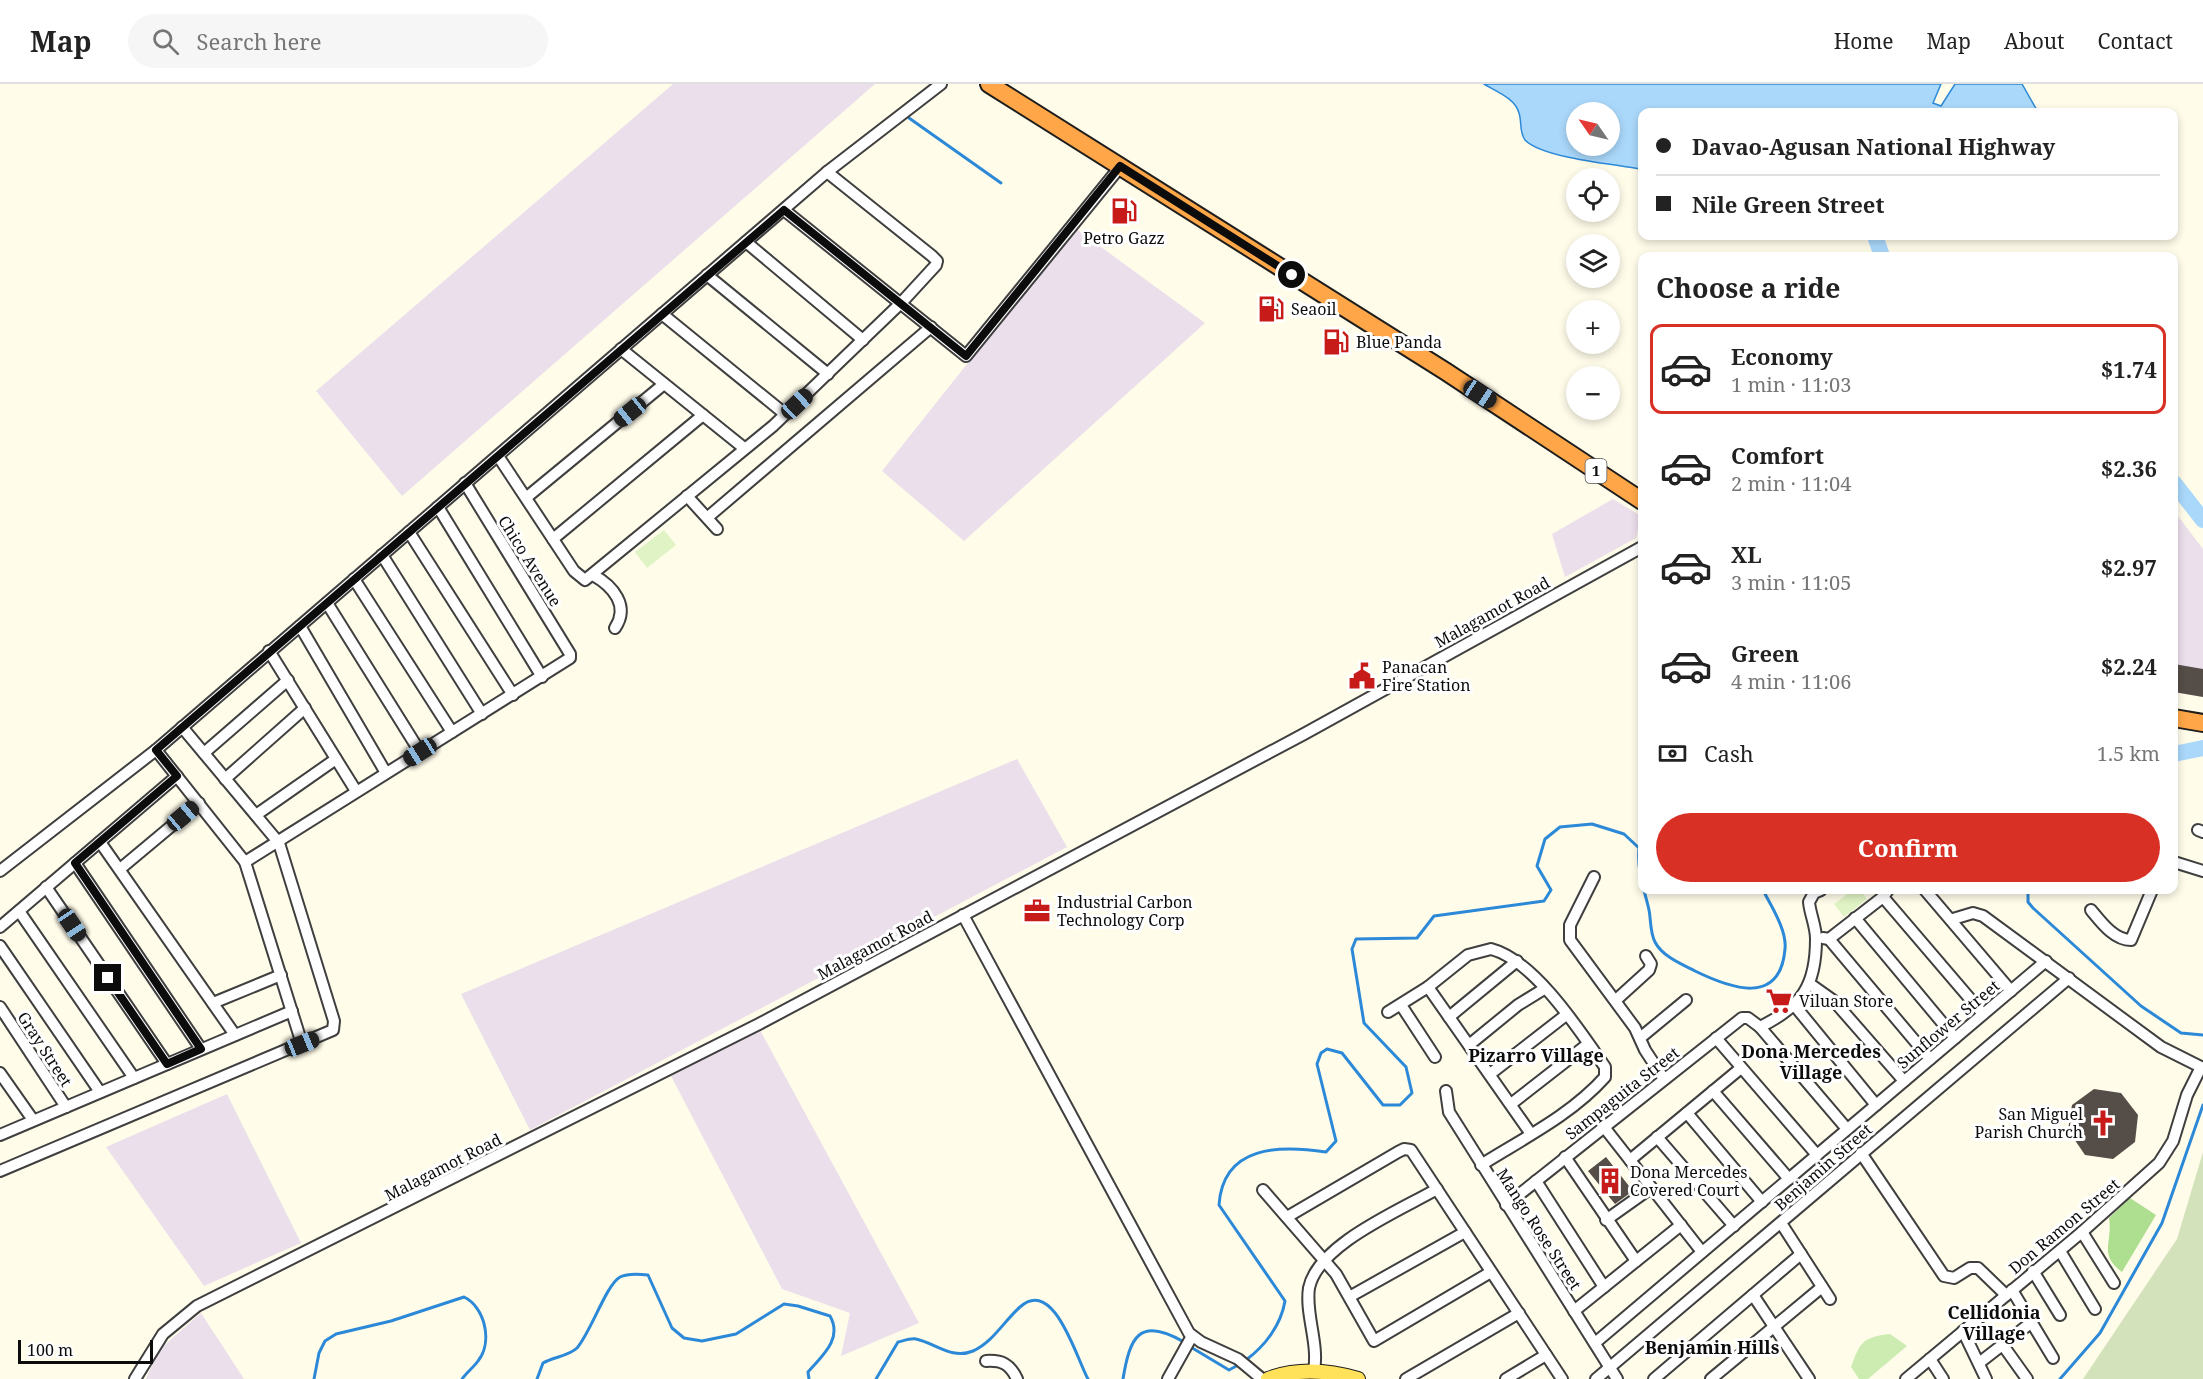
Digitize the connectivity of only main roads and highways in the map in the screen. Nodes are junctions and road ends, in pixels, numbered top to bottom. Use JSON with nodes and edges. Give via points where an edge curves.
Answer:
{"nodes":[{"id":1,"x":989,"y":84,"type":"edge"},
{"id":2,"x":1638,"y":498,"type":"edge"},
{"id":3,"x":2178,"y":719,"type":"edge"},
{"id":4,"x":2203,"y":723,"type":"edge"},
{"id":5,"x":1268,"y":1379,"type":"edge"},
{"id":6,"x":1358,"y":1379,"type":"edge"}],
"edges":[{"from":1,"to":2,"type":"highway","number":"1"},
{"from":3,"to":4,"type":"highway"},
{"from":5,"to":6,"type":"main road","via":[[1314,1371]]}]}
